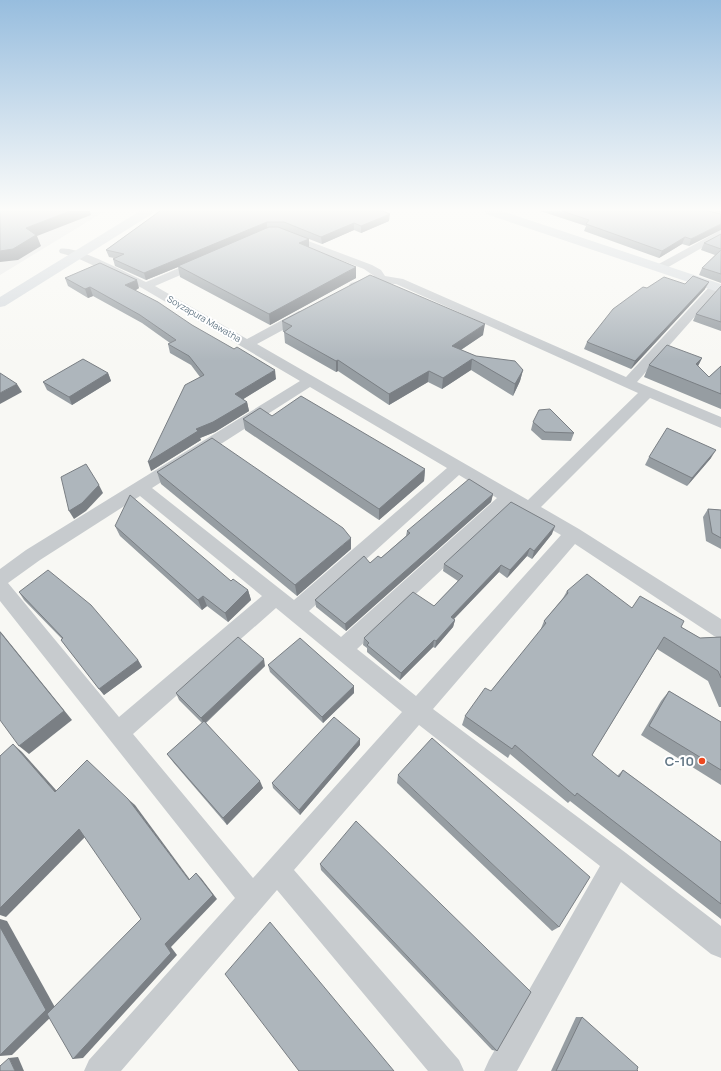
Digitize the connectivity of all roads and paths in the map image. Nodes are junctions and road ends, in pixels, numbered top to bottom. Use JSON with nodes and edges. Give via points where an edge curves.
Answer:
{"nodes":[{"id":1,"x":47,"y":261,"type":"edge"},
{"id":2,"x":69,"y":261,"type":"edge"},
{"id":3,"x":92,"y":261,"type":"edge"},
{"id":4,"x":203,"y":261,"type":"edge"},
{"id":5,"x":352,"y":261,"type":"edge"},
{"id":6,"x":638,"y":261,"type":"edge"},
{"id":7,"x":671,"y":261,"type":"edge"},
{"id":8,"x":659,"y":268,"type":"junction"},
{"id":9,"x":381,"y":278,"type":"junction"},
{"id":10,"x":146,"y":286,"type":"junction"},
{"id":11,"x":0,"y":288,"type":"edge"},
{"id":12,"x":718,"y":288,"type":"edge"},
{"id":13,"x":348,"y":289,"type":"edge"},
{"id":14,"x":0,"y":303,"type":"edge"},
{"id":15,"x":314,"y":308,"type":"edge"},
{"id":16,"x":247,"y":344,"type":"junction"},
{"id":17,"x":310,"y":381,"type":"junction"},
{"id":18,"x":628,"y":383,"type":"junction"},
{"id":19,"x":648,"y":391,"type":"junction"},
{"id":20,"x":721,"y":406,"type":"edge"},
{"id":21,"x":716,"y":421,"type":"edge"},
{"id":22,"x":458,"y":468,"type":"junction"},
{"id":23,"x":140,"y":487,"type":"junction"},
{"id":24,"x":509,"y":497,"type":"junction"},
{"id":25,"x":530,"y":509,"type":"junction"},
{"id":26,"x":573,"y":534,"type":"junction"},
{"id":27,"x":0,"y":579,"type":"edge"},
{"id":28,"x":0,"y":587,"type":"edge"},
{"id":29,"x":275,"y":597,"type":"junction"},
{"id":30,"x":294,"y":612,"type":"junction"},
{"id":31,"x":721,"y":630,"type":"edge"},
{"id":32,"x":341,"y":650,"type":"junction"},
{"id":33,"x":418,"y":711,"type":"junction"},
{"id":34,"x":118,"y":732,"type":"junction"},
{"id":35,"x":617,"y":862,"type":"junction"},
{"id":36,"x":277,"y":870,"type":"junction"},
{"id":37,"x":252,"y":898,"type":"junction"},
{"id":38,"x":721,"y":944,"type":"edge"},
{"id":39,"x":100,"y":1071,"type":"edge"},
{"id":40,"x":448,"y":1071,"type":"edge"},
{"id":41,"x":500,"y":1071,"type":"edge"}],
"edges":[{"from":1,"to":11,"type":"main road"},
{"from":2,"to":14,"type":"main road"},
{"from":3,"to":10,"type":"street","name":"Soyzapura Mawatha"},
{"from":4,"to":10,"type":"street"},
{"from":5,"to":9,"type":"street","via":[[377,272]]},
{"from":6,"to":8,"type":"main road"},
{"from":7,"to":8,"type":"street"},
{"from":8,"to":12,"type":"main road"},
{"from":9,"to":13,"type":"street","via":[[361,282]]},
{"from":9,"to":18,"type":"street","via":[[399,281]]},
{"from":10,"to":16,"type":"street","name":"Soyzapura Mawatha"},
{"from":12,"to":18,"type":"street"},
{"from":15,"to":16,"type":"street","name":"Soyzapura Mawatha"},
{"from":16,"to":17,"type":"street"},
{"from":17,"to":22,"type":"street"},
{"from":17,"to":23,"type":"street"},
{"from":18,"to":19,"type":"street"},
{"from":19,"to":21,"type":"street"},
{"from":19,"to":25,"type":"street"},
{"from":20,"to":21,"type":"street"},
{"from":22,"to":24,"type":"street"},
{"from":22,"to":30,"type":"street"},
{"from":23,"to":27,"type":"street","via":[[32,555]]},
{"from":23,"to":29,"type":"street"},
{"from":24,"to":25,"type":"street"},
{"from":24,"to":32,"type":"street"},
{"from":25,"to":26,"type":"street"},
{"from":26,"to":31,"type":"street"},
{"from":26,"to":33,"type":"street"},
{"from":28,"to":34,"type":"street"},
{"from":29,"to":30,"type":"street"},
{"from":29,"to":34,"type":"street"},
{"from":30,"to":32,"type":"street"},
{"from":32,"to":33,"type":"street"},
{"from":33,"to":35,"type":"street"},
{"from":33,"to":36,"type":"street"},
{"from":34,"to":37,"type":"street"},
{"from":35,"to":38,"type":"street"},
{"from":35,"to":41,"type":"street"},
{"from":36,"to":37,"type":"street"},
{"from":36,"to":40,"type":"street"},
{"from":37,"to":39,"type":"street"}]}
